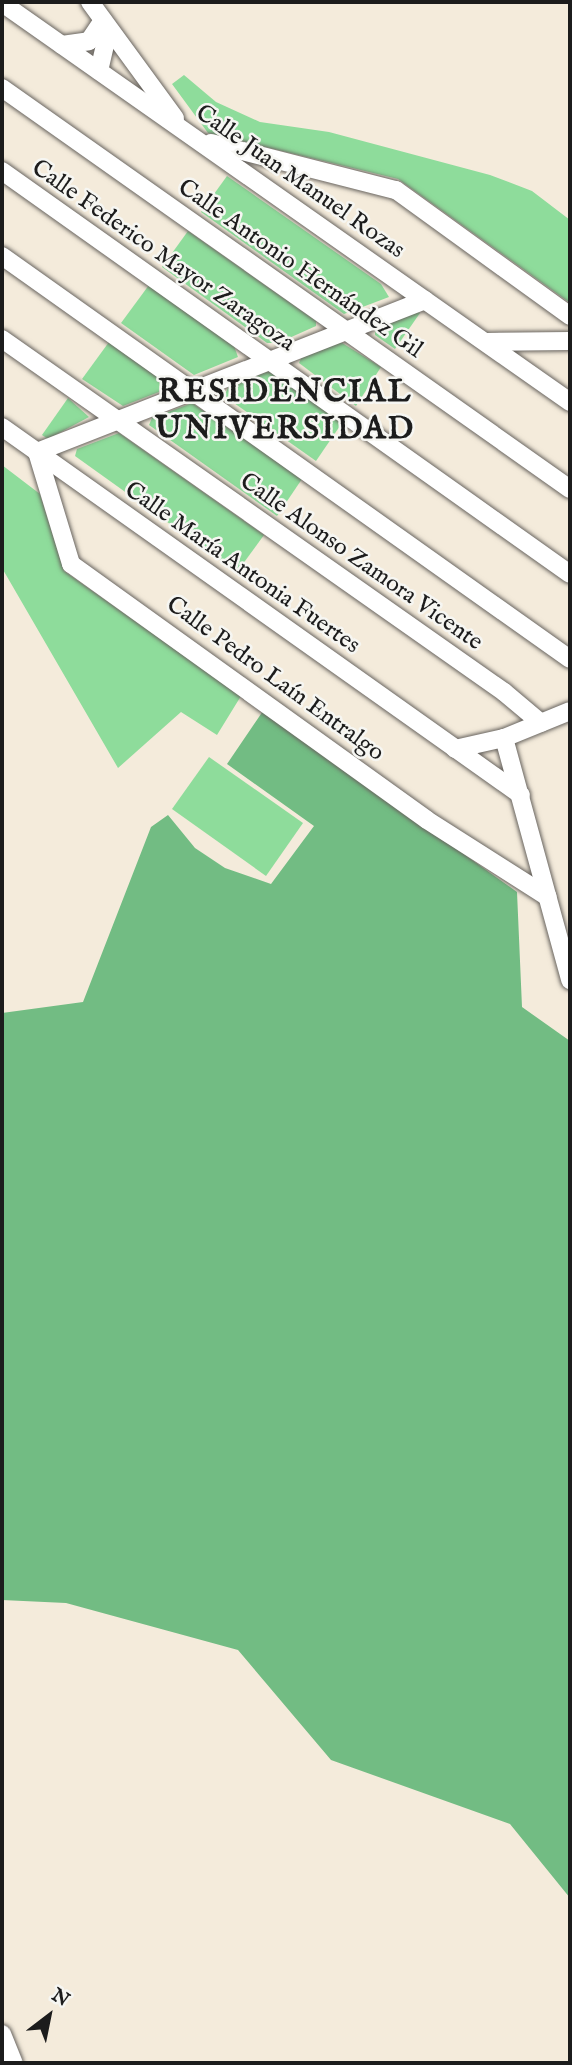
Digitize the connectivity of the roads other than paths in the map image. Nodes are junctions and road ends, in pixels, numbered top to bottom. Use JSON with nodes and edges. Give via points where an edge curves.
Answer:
{"nodes":[{"id":1,"x":90,"y":2,"type":"edge"},
{"id":2,"x":2,"y":3,"type":"edge"},
{"id":3,"x":103,"y":20,"type":"junction"},
{"id":4,"x":62,"y":45,"type":"junction"},
{"id":5,"x":135,"y":64,"type":"junction"},
{"id":6,"x":99,"y":71,"type":"junction"},
{"id":7,"x":114,"y":81,"type":"junction"},
{"id":8,"x":2,"y":88,"type":"edge"},
{"id":9,"x":183,"y":130,"type":"junction"},
{"id":10,"x":198,"y":140,"type":"junction"},
{"id":11,"x":273,"y":159,"type":"junction"},
{"id":12,"x":2,"y":171,"type":"edge"},
{"id":13,"x":262,"y":184,"type":"junction"},
{"id":14,"x":2,"y":256,"type":"edge"},
{"id":15,"x":425,"y":300,"type":"junction"},
{"id":16,"x":570,"y":316,"type":"edge"},
{"id":17,"x":345,"y":331,"type":"junction"},
{"id":18,"x":2,"y":340,"type":"edge"},
{"id":19,"x":541,"y":341,"type":"junction"},
{"id":20,"x":570,"y":341,"type":"edge"},
{"id":21,"x":486,"y":342,"type":"junction"},
{"id":22,"x":267,"y":360,"type":"junction"},
{"id":23,"x":528,"y":372,"type":"junction"},
{"id":24,"x":195,"y":390,"type":"junction"},
{"id":25,"x":570,"y":402,"type":"edge"},
{"id":26,"x":117,"y":420,"type":"junction"},
{"id":27,"x":2,"y":427,"type":"edge"},
{"id":28,"x":37,"y":452,"type":"junction"},
{"id":29,"x":570,"y":489,"type":"edge"},
{"id":30,"x":570,"y":574,"type":"edge"},
{"id":31,"x":570,"y":659,"type":"edge"},
{"id":32,"x":519,"y":704,"type":"junction"},
{"id":33,"x":569,"y":717,"type":"edge"},
{"id":34,"x":541,"y":723,"type":"junction"},
{"id":35,"x":511,"y":736,"type":"junction"},
{"id":36,"x":455,"y":749,"type":"junction"},
{"id":37,"x":521,"y":795,"type":"junction"},
{"id":38,"x":548,"y":897,"type":"junction"},
{"id":39,"x":570,"y":979,"type":"edge"},
{"id":40,"x":2,"y":2034,"type":"edge"},
{"id":41,"x":14,"y":2063,"type":"edge"}],
"edges":[{"from":1,"to":3,"type":"street"},
{"from":2,"to":4,"type":"street","name":"Calle Juan Manuel Rozas"},
{"from":3,"to":4,"type":"street","via":[[89,41]]},
{"from":3,"to":5,"type":"street"},
{"from":3,"to":6,"type":"street","via":[[107,36]]},
{"from":4,"to":6,"type":"street","name":"Calle Juan Manuel Rozas"},
{"from":5,"to":7,"type":"street","via":[[123,80]]},
{"from":5,"to":9,"type":"street"},
{"from":6,"to":7,"type":"street","name":"Calle Juan Manuel Rozas"},
{"from":7,"to":9,"type":"street","name":"Calle Juan Manuel Rozas"},
{"from":8,"to":17,"type":"street","name":"Calle Antonio Hernández Gil"},
{"from":9,"to":10,"type":"street","name":"Calle Juan Manuel Rozas"},
{"from":10,"to":11,"type":"street"},
{"from":10,"to":13,"type":"street","name":"Calle Juan Manuel Rozas"},
{"from":11,"to":13,"type":"street","via":[[263,167]]},
{"from":11,"to":16,"type":"street","via":[[396,190]]},
{"from":12,"to":22,"type":"street","name":"Calle Federico Mayor Zaragoza"},
{"from":13,"to":15,"type":"street","name":"Calle Juan Manuel Rozas"},
{"from":14,"to":24,"type":"street"},
{"from":15,"to":17,"type":"street"},
{"from":15,"to":21,"type":"street","name":"Calle Juan Manuel Rozas"},
{"from":17,"to":22,"type":"street"},
{"from":17,"to":29,"type":"street","name":"Calle Antonio Hernández Gil"},
{"from":18,"to":26,"type":"street","name":"Calle Alonso Zamora Vicente"},
{"from":19,"to":20,"type":"street"},
{"from":19,"to":21,"type":"street"},
{"from":19,"to":23,"type":"street","via":[[529,356]]},
{"from":21,"to":23,"type":"street","name":"Calle Juan Manuel Rozas"},
{"from":22,"to":24,"type":"street"},
{"from":22,"to":30,"type":"street","name":"Calle Federico Mayor Zaragoza"},
{"from":23,"to":25,"type":"street","name":"Calle Juan Manuel Rozas"},
{"from":24,"to":26,"type":"street"},
{"from":24,"to":31,"type":"street"},
{"from":26,"to":28,"type":"street"},
{"from":26,"to":32,"type":"street","name":"Calle Alonso Zamora Vicente"},
{"from":27,"to":28,"type":"street","name":"Calle María Antonia Fuertes"},
{"from":28,"to":36,"type":"street","name":"Calle María Antonia Fuertes"},
{"from":28,"to":38,"type":"street","name":"Calle Pedro Laín Entralgo","via":[[71,564],[427,820]]},
{"from":32,"to":34,"type":"street","name":"Calle Alonso Zamora Vicente"},
{"from":32,"to":35,"type":"street"},
{"from":33,"to":34,"type":"street"},
{"from":34,"to":35,"type":"street"},
{"from":35,"to":36,"type":"street"},
{"from":35,"to":37,"type":"street"},
{"from":36,"to":37,"type":"street","name":"Calle María Antonia Fuertes"},
{"from":37,"to":38,"type":"street"},
{"from":38,"to":39,"type":"street"},
{"from":40,"to":41,"type":"street"}]}
